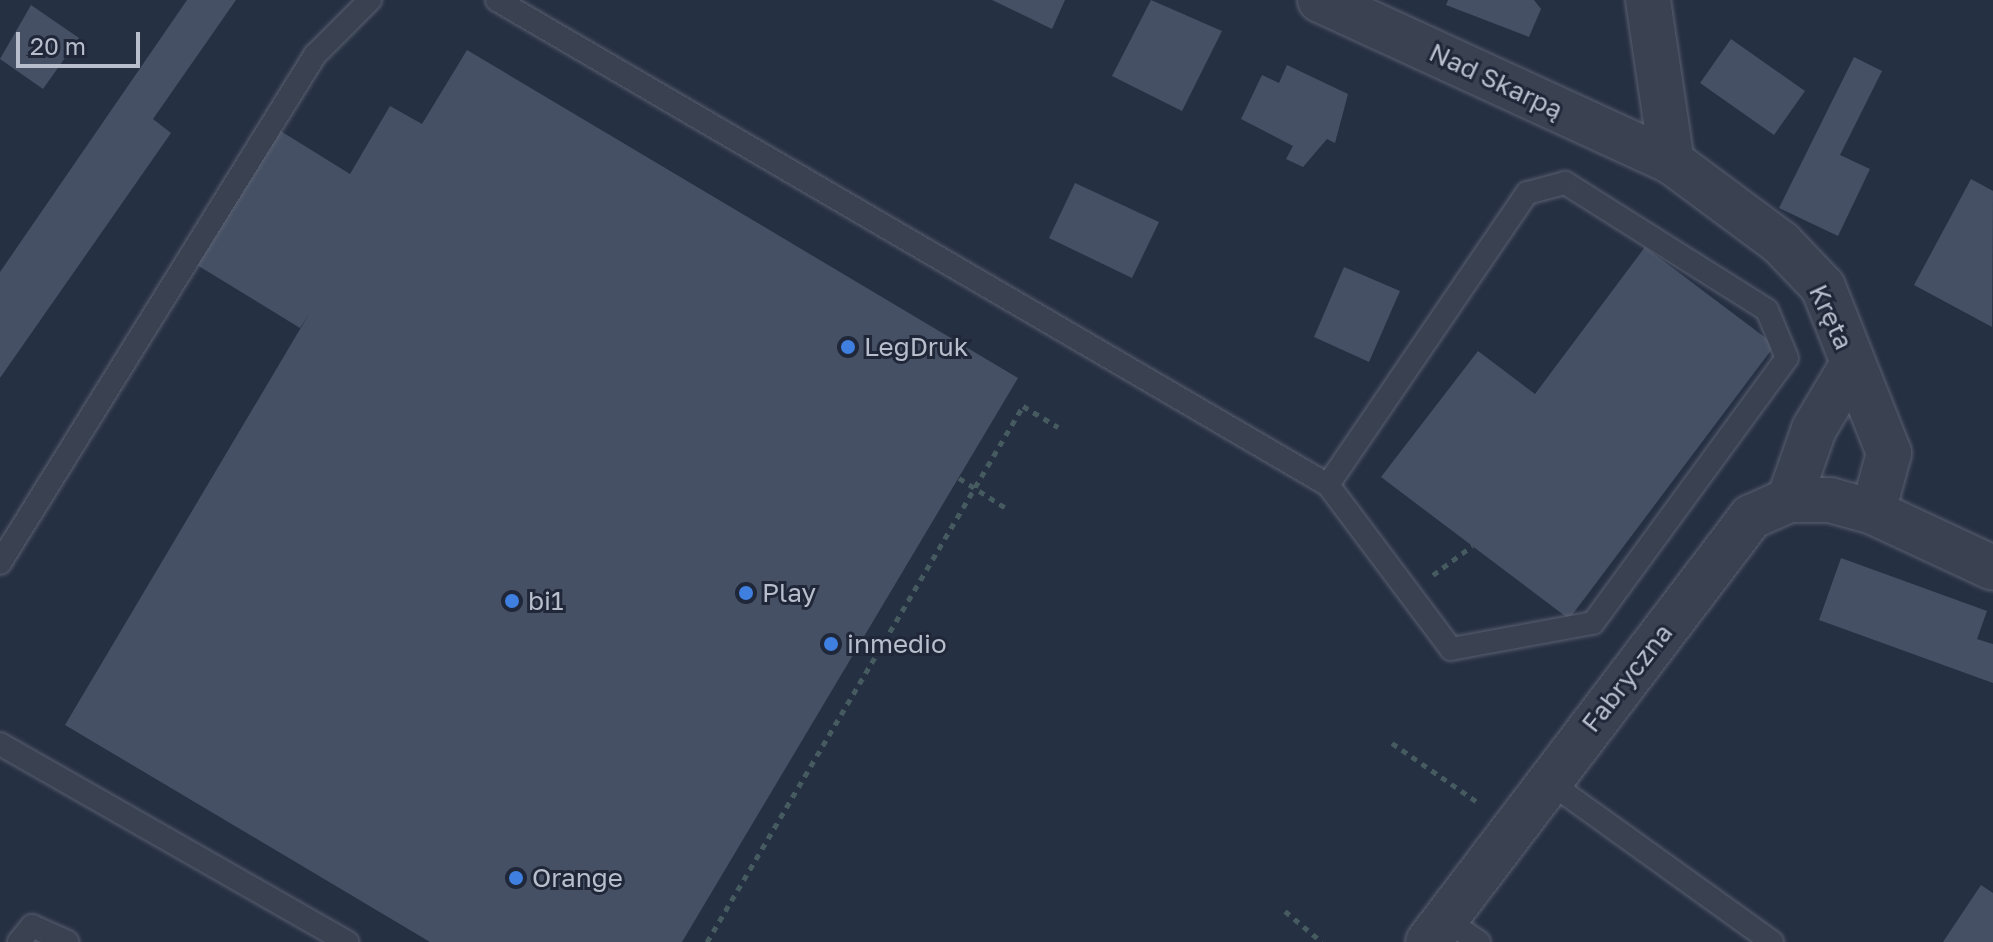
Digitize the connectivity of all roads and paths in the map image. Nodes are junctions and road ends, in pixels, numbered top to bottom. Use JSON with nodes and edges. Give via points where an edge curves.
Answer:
{"nodes":[{"id":1,"x":370,"y":0,"type":"edge"},
{"id":2,"x":497,"y":0,"type":"edge"},
{"id":3,"x":1320,"y":0,"type":"edge"},
{"id":4,"x":1648,"y":0,"type":"edge"},
{"id":5,"x":1672,"y":162,"type":"junction"},
{"id":6,"x":1852,"y":365,"type":"junction"},
{"id":7,"x":1058,"y":427,"type":"dead end"},
{"id":8,"x":959,"y":478,"type":"dead end"},
{"id":9,"x":1328,"y":485,"type":"junction"},
{"id":10,"x":975,"y":488,"type":"junction"},
{"id":11,"x":1789,"y":500,"type":"junction"},
{"id":12,"x":1009,"y":510,"type":"dead end"},
{"id":13,"x":1873,"y":512,"type":"junction"},
{"id":14,"x":0,"y":563,"type":"edge"},
{"id":15,"x":1993,"y":568,"type":"edge"},
{"id":16,"x":1392,"y":743,"type":"dead end"},
{"id":17,"x":0,"y":744,"type":"edge"},
{"id":18,"x":1548,"y":781,"type":"junction"},
{"id":19,"x":1514,"y":827,"type":"junction"},
{"id":20,"x":1285,"y":911,"type":"dead end"},
{"id":21,"x":1451,"y":934,"type":"edge"},
{"id":22,"x":19,"y":942,"type":"edge"},
{"id":23,"x":68,"y":942,"type":"edge"},
{"id":24,"x":347,"y":942,"type":"edge"},
{"id":25,"x":707,"y":942,"type":"edge"},
{"id":26,"x":1322,"y":942,"type":"edge"},
{"id":27,"x":1772,"y":942,"type":"edge"}],
"edges":[{"from":1,"to":14,"type":"lane","via":[[315,55]]},
{"from":2,"to":9,"type":"lane"},
{"from":3,"to":5,"type":"street","name":"Nad Skarpą"},
{"from":4,"to":5,"type":"street"},
{"from":5,"to":6,"type":"street","name":"Kręta","via":[[1781,243],[1823,287]]},
{"from":6,"to":11,"type":"street","via":[[1814,429]]},
{"from":6,"to":13,"type":"street","name":"Kręta","via":[[1889,453]]},
{"from":7,"to":10,"type":"path","via":[[1023,406]]},
{"from":8,"to":10,"type":"path"},
{"from":9,"to":9,"type":"lane","via":[[1451,649],[1593,623],[1787,358],[1767,310],[1753,301],[1565,183],[1527,193]]},
{"from":10,"to":12,"type":"path"},
{"from":10,"to":25,"type":"path"},
{"from":11,"to":13,"type":"street","name":"Fabryczna","via":[[1830,500]]},
{"from":11,"to":18,"type":"street","name":"Fabryczna","via":[[1751,517]]},
{"from":13,"to":15,"type":"street"},
{"from":16,"to":19,"type":"path"},
{"from":17,"to":24,"type":"lane"},
{"from":18,"to":19,"type":"street","name":"Fabryczna"},
{"from":18,"to":27,"type":"lane"},
{"from":19,"to":21,"type":"street","name":"Fabryczna"},
{"from":20,"to":26,"type":"path"},
{"from":22,"to":23,"type":"lane","via":[[32,926]]}]}
